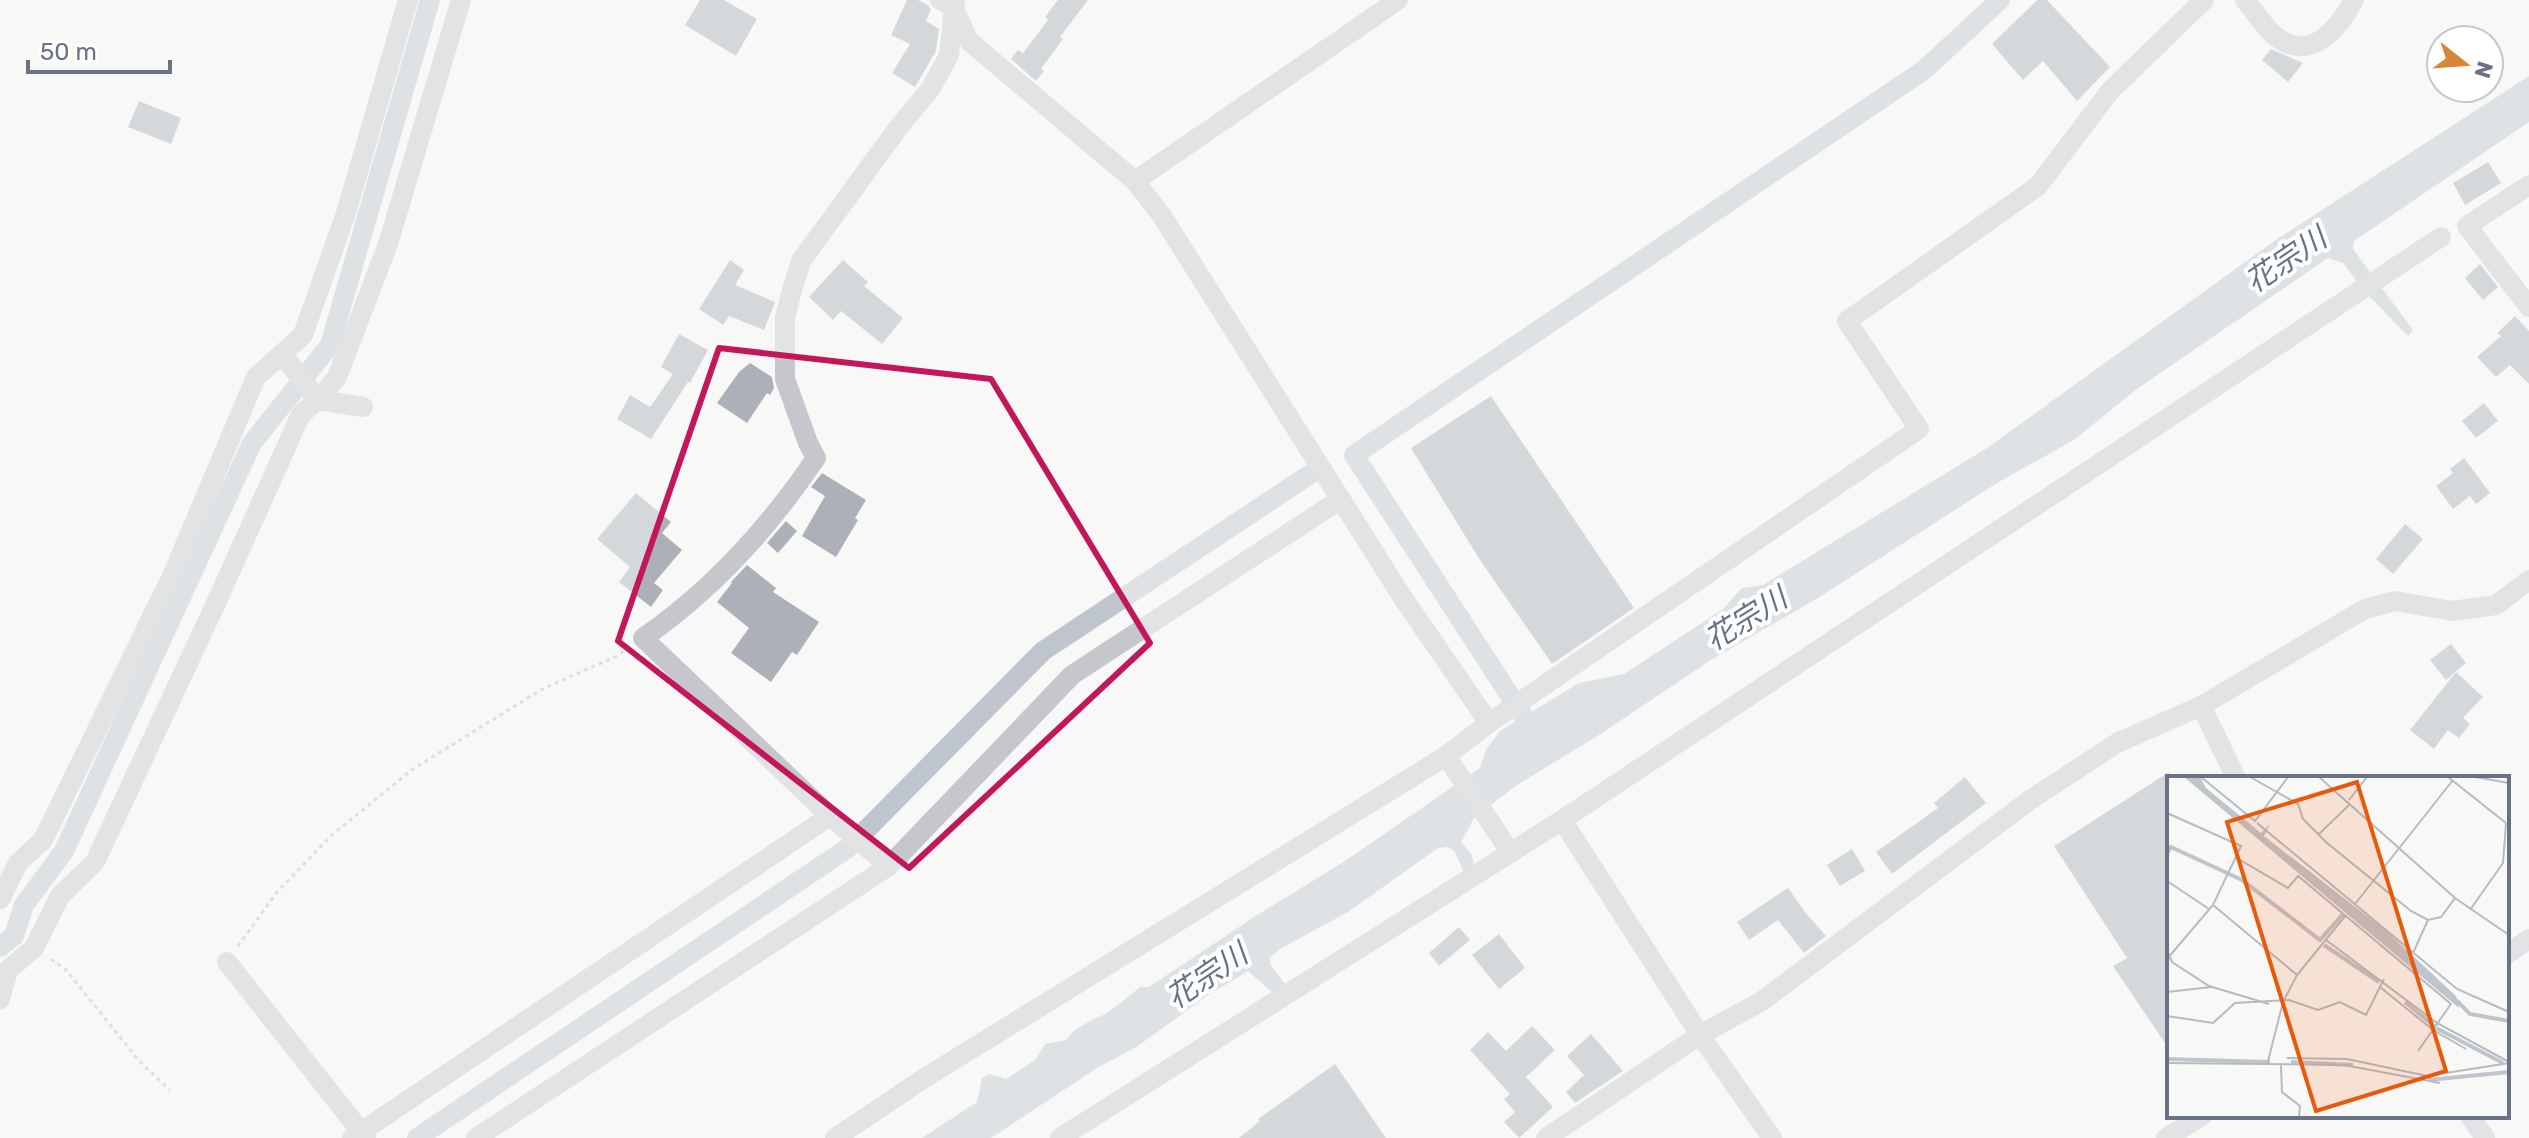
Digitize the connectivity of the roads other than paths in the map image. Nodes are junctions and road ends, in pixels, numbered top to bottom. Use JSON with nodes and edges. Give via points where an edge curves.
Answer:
{"nodes":[{"id":1,"x":408,"y":0,"type":"edge"},
{"id":2,"x":461,"y":0,"type":"edge"},
{"id":3,"x":1398,"y":0,"type":"edge"},
{"id":4,"x":2204,"y":0,"type":"edge"},
{"id":5,"x":2245,"y":0,"type":"edge"},
{"id":6,"x":2354,"y":0,"type":"edge"},
{"id":7,"x":949,"y":2,"type":"edge"},
{"id":8,"x":1135,"y":181,"type":"junction"},
{"id":9,"x":2529,"y":185,"type":"edge"},
{"id":10,"x":2441,"y":237,"type":"dead end"},
{"id":11,"x":2529,"y":307,"type":"edge"},
{"id":12,"x":282,"y":354,"type":"junction"},
{"id":13,"x":318,"y":400,"type":"junction"},
{"id":14,"x":363,"y":407,"type":"dead end"},
{"id":15,"x":1341,"y":499,"type":"junction"},
{"id":16,"x":2529,"y":580,"type":"edge"},
{"id":17,"x":2201,"y":706,"type":"junction"},
{"id":18,"x":1489,"y":723,"type":"junction"},
{"id":19,"x":1451,"y":763,"type":"junction"},
{"id":20,"x":2235,"y":776,"type":"edge"},
{"id":21,"x":830,"y":816,"type":"junction"},
{"id":22,"x":1562,"y":820,"type":"junction"},
{"id":23,"x":1506,"y":846,"type":"junction"},
{"id":24,"x":889,"y":866,"type":"junction"},
{"id":25,"x":0,"y":899,"type":"edge"},
{"id":26,"x":2529,"y":939,"type":"edge"},
{"id":27,"x":2509,"y":953,"type":"edge"},
{"id":28,"x":227,"y":962,"type":"road end"},
{"id":29,"x":0,"y":999,"type":"edge"},
{"id":30,"x":1703,"y":1038,"type":"junction"},
{"id":31,"x":2199,"y":1118,"type":"edge"},
{"id":32,"x":2471,"y":1118,"type":"edge"},
{"id":33,"x":359,"y":1136,"type":"edge"},
{"id":34,"x":476,"y":1138,"type":"edge"},
{"id":35,"x":835,"y":1138,"type":"edge"},
{"id":36,"x":1060,"y":1138,"type":"edge"},
{"id":37,"x":1546,"y":1138,"type":"edge"},
{"id":38,"x":1772,"y":1138,"type":"edge"},
{"id":39,"x":2166,"y":1138,"type":"edge"},
{"id":40,"x":2485,"y":1138,"type":"edge"}],
"edges":[{"from":1,"to":12,"type":"street","via":[[342,227],[303,335]]},
{"from":2,"to":13,"type":"street","via":[[388,244],[337,377]]},
{"from":3,"to":8,"type":"street"},
{"from":4,"to":18,"type":"street","via":[[2110,91],[2038,186],[1847,321],[1919,429]]},
{"from":5,"to":6,"type":"street","via":[[2271,33],[2300,48],[2323,39]]},
{"from":7,"to":8,"type":"street","via":[[969,41]]},
{"from":7,"to":21,"type":"street","via":[[949,55],[801,261],[792,290],[785,318],[785,379],[816,458],[739,553],[681,611],[643,638]]},
{"from":8,"to":15,"type":"street","via":[[1189,256]]},
{"from":9,"to":11,"type":"street","via":[[2467,226]]},
{"from":10,"to":22,"type":"street"},
{"from":12,"to":13,"type":"street"},
{"from":12,"to":25,"type":"street","via":[[256,377],[172,576],[50,826],[18,863]]},
{"from":13,"to":14,"type":"street"},
{"from":13,"to":29,"type":"street","via":[[301,414],[95,862],[60,896],[34,948],[8,970]]},
{"from":15,"to":18,"type":"street"},
{"from":15,"to":24,"type":"street","via":[[1072,675]]},
{"from":16,"to":17,"type":"street","via":[[2496,605],[2452,611],[2395,601],[2365,609]]},
{"from":17,"to":20,"type":"street"},
{"from":17,"to":30,"type":"street","via":[[2117,743],[2030,800],[1762,1001]]},
{"from":18,"to":19,"type":"street"},
{"from":19,"to":23,"type":"street"},
{"from":19,"to":35,"type":"street","via":[[923,1079]]},
{"from":21,"to":24,"type":"street"},
{"from":21,"to":33,"type":"street"},
{"from":22,"to":23,"type":"street"},
{"from":22,"to":30,"type":"street"},
{"from":23,"to":36,"type":"street"},
{"from":24,"to":34,"type":"street"},
{"from":26,"to":27,"type":"street"},
{"from":28,"to":33,"type":"street"},
{"from":30,"to":37,"type":"street"},
{"from":30,"to":38,"type":"street"},
{"from":31,"to":39,"type":"street"},
{"from":32,"to":40,"type":"street"}]}
